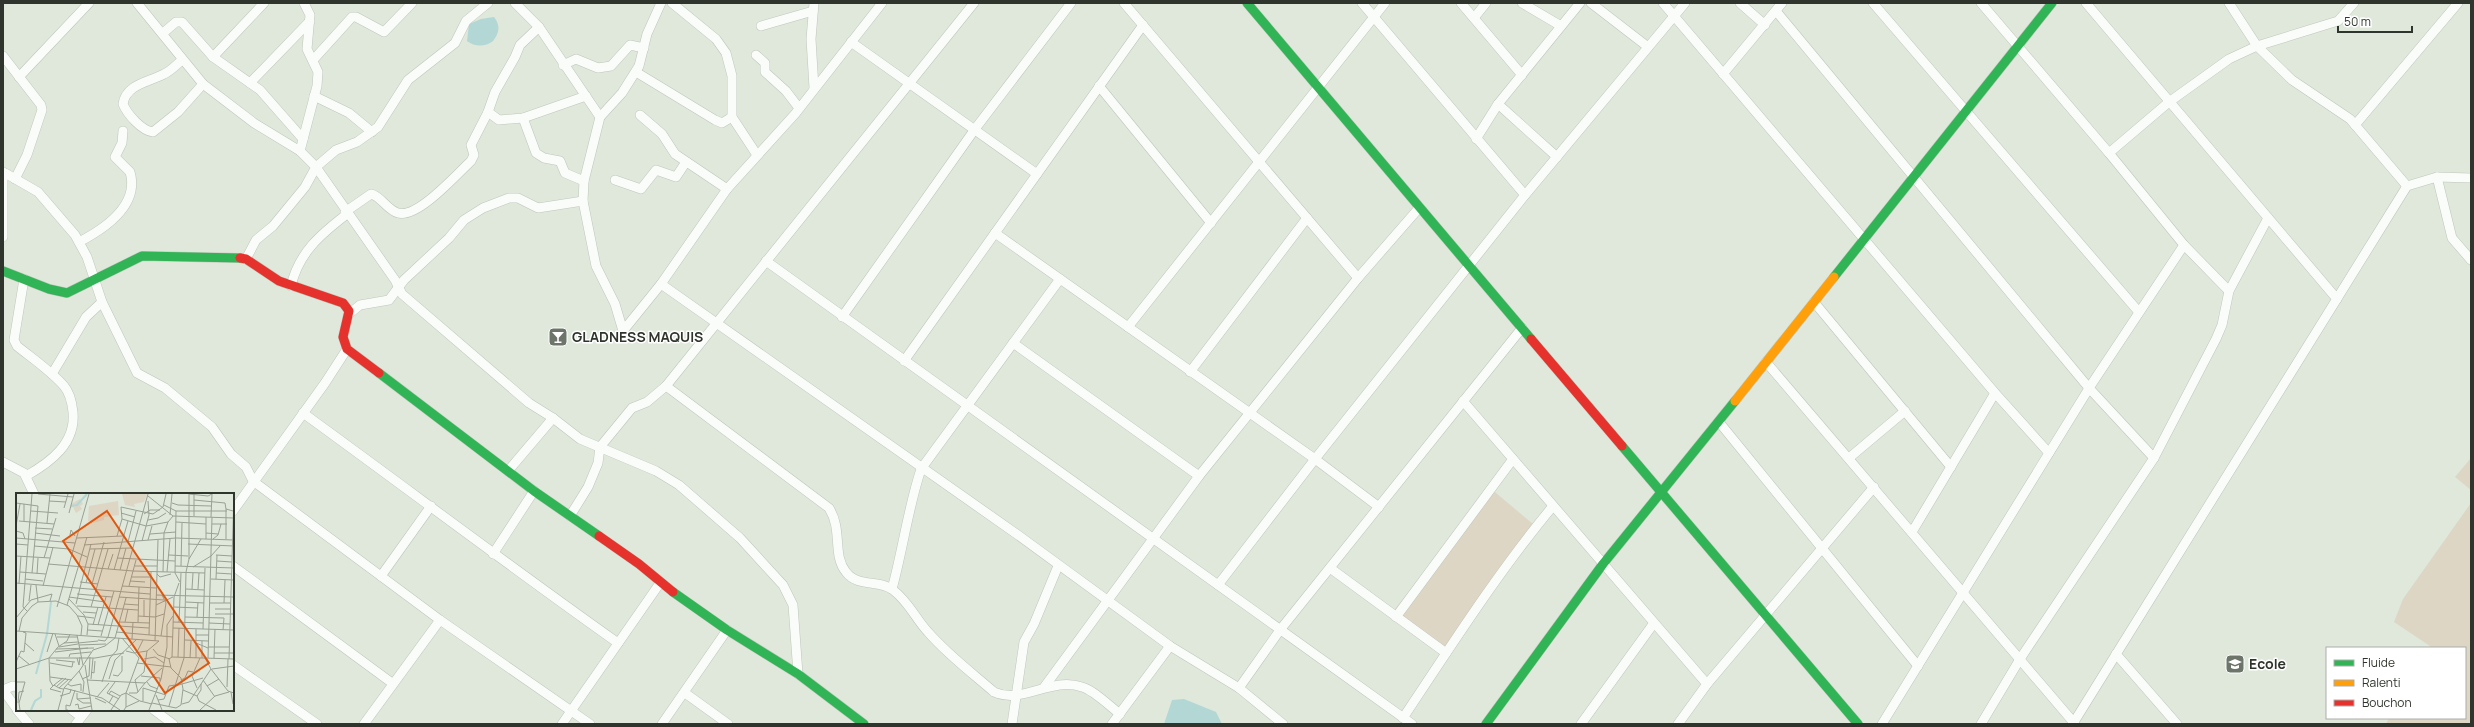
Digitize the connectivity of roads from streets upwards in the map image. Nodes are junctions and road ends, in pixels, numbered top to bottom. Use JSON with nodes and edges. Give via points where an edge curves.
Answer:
{"nodes":[{"id":1,"x":89,"y":3,"type":"edge"},
{"id":2,"x":137,"y":3,"type":"edge"},
{"id":3,"x":264,"y":3,"type":"edge"},
{"id":4,"x":304,"y":3,"type":"edge"},
{"id":5,"x":412,"y":3,"type":"edge"},
{"id":6,"x":488,"y":3,"type":"edge"},
{"id":7,"x":515,"y":3,"type":"edge"},
{"id":8,"x":660,"y":3,"type":"edge"},
{"id":9,"x":672,"y":3,"type":"edge"},
{"id":10,"x":882,"y":3,"type":"edge"},
{"id":11,"x":974,"y":3,"type":"edge"},
{"id":12,"x":1071,"y":3,"type":"edge"},
{"id":13,"x":1124,"y":3,"type":"edge"},
{"id":14,"x":1247,"y":3,"type":"edge"},
{"id":15,"x":1362,"y":3,"type":"edge"},
{"id":16,"x":1385,"y":3,"type":"edge"},
{"id":17,"x":1461,"y":3,"type":"edge"},
{"id":18,"x":1486,"y":3,"type":"edge"},
{"id":19,"x":1522,"y":3,"type":"edge"},
{"id":20,"x":1580,"y":3,"type":"edge"},
{"id":21,"x":1591,"y":3,"type":"edge"},
{"id":22,"x":1663,"y":3,"type":"edge"},
{"id":23,"x":1685,"y":3,"type":"edge"},
{"id":24,"x":1740,"y":3,"type":"edge"},
{"id":25,"x":1782,"y":3,"type":"edge"},
{"id":26,"x":1873,"y":3,"type":"edge"},
{"id":27,"x":1981,"y":3,"type":"edge"},
{"id":28,"x":2052,"y":3,"type":"edge"},
{"id":29,"x":2086,"y":3,"type":"edge"},
{"id":30,"x":2229,"y":3,"type":"edge"},
{"id":31,"x":2354,"y":3,"type":"edge"},
{"id":32,"x":2458,"y":3,"type":"edge"},
{"id":33,"x":813,"y":7,"type":"edge"},
{"id":34,"x":1776,"y":11,"type":"junction"},
{"id":35,"x":1674,"y":16,"type":"junction"},
{"id":36,"x":1374,"y":17,"type":"junction"},
{"id":37,"x":1474,"y":18,"type":"junction"},
{"id":38,"x":310,"y":21,"type":"junction"},
{"id":39,"x":1143,"y":25,"type":"junction"},
{"id":40,"x":1765,"y":25,"type":"junction"},
{"id":41,"x":761,"y":26,"type":"dead end"},
{"id":42,"x":1561,"y":26,"type":"junction"},
{"id":43,"x":539,"y":27,"type":"junction"},
{"id":44,"x":163,"y":33,"type":"junction"},
{"id":45,"x":851,"y":42,"type":"junction"},
{"id":46,"x":2018,"y":46,"type":"junction"},
{"id":47,"x":2257,"y":46,"type":"junction"},
{"id":48,"x":1648,"y":47,"type":"junction"},
{"id":49,"x":644,"y":48,"type":"junction"},
{"id":50,"x":756,"y":55,"type":"dead end"},
{"id":51,"x":3,"y":56,"type":"edge"},
{"id":52,"x":213,"y":57,"type":"junction"},
{"id":53,"x":314,"y":59,"type":"junction"},
{"id":54,"x":182,"y":60,"type":"junction"},
{"id":55,"x":563,"y":65,"type":"junction"},
{"id":56,"x":636,"y":72,"type":"junction"},
{"id":57,"x":1723,"y":74,"type":"junction"},
{"id":58,"x":1522,"y":75,"type":"junction"},
{"id":59,"x":19,"y":77,"type":"junction"},
{"id":60,"x":250,"y":83,"type":"junction"},
{"id":61,"x":911,"y":83,"type":"junction"},
{"id":62,"x":203,"y":84,"type":"junction"},
{"id":63,"x":1100,"y":86,"type":"junction"},
{"id":64,"x":1319,"y":87,"type":"junction"},
{"id":65,"x":814,"y":88,"type":"junction"},
{"id":66,"x":314,"y":96,"type":"junction"},
{"id":67,"x":586,"y":96,"type":"junction"},
{"id":68,"x":2169,"y":102,"type":"junction"},
{"id":69,"x":1498,"y":104,"type":"junction"},
{"id":70,"x":799,"y":108,"type":"junction"},
{"id":71,"x":488,"y":112,"type":"junction"},
{"id":72,"x":1965,"y":113,"type":"junction"},
{"id":73,"x":640,"y":116,"type":"dead end"},
{"id":74,"x":600,"y":117,"type":"junction"},
{"id":75,"x":523,"y":118,"type":"junction"},
{"id":76,"x":732,"y":118,"type":"junction"},
{"id":77,"x":2355,"y":126,"type":"junction"},
{"id":78,"x":975,"y":129,"type":"junction"},
{"id":79,"x":123,"y":131,"type":"dead end"},
{"id":80,"x":372,"y":132,"type":"junction"},
{"id":81,"x":303,"y":139,"type":"junction"},
{"id":82,"x":1476,"y":139,"type":"junction"},
{"id":83,"x":300,"y":151,"type":"junction"},
{"id":84,"x":2109,"y":153,"type":"junction"},
{"id":85,"x":756,"y":155,"type":"junction"},
{"id":86,"x":1557,"y":157,"type":"junction"},
{"id":87,"x":686,"y":162,"type":"junction"},
{"id":88,"x":1259,"y":162,"type":"junction"},
{"id":89,"x":316,"y":167,"type":"junction"},
{"id":90,"x":4,"y":172,"type":"edge"},
{"id":91,"x":1037,"y":174,"type":"junction"},
{"id":92,"x":1914,"y":177,"type":"junction"},
{"id":93,"x":2437,"y":177,"type":"junction"},
{"id":94,"x":2471,"y":178,"type":"edge"},
{"id":95,"x":15,"y":179,"type":"junction"},
{"id":96,"x":615,"y":180,"type":"dead end"},
{"id":97,"x":584,"y":181,"type":"junction"},
{"id":98,"x":2407,"y":186,"type":"junction"},
{"id":99,"x":727,"y":189,"type":"junction"},
{"id":100,"x":1524,"y":195,"type":"junction"},
{"id":101,"x":582,"y":201,"type":"junction"},
{"id":102,"x":1419,"y":208,"type":"junction"},
{"id":103,"x":346,"y":213,"type":"junction"},
{"id":104,"x":1307,"y":218,"type":"junction"},
{"id":105,"x":2268,"y":218,"type":"junction"},
{"id":106,"x":1211,"y":223,"type":"junction"},
{"id":107,"x":995,"y":233,"type":"junction"},
{"id":108,"x":3,"y":237,"type":"edge"},
{"id":109,"x":1863,"y":240,"type":"junction"},
{"id":110,"x":79,"y":242,"type":"junction"},
{"id":111,"x":2184,"y":245,"type":"junction"},
{"id":112,"x":246,"y":259,"type":"junction"},
{"id":113,"x":2471,"y":260,"type":"edge"},
{"id":114,"x":766,"y":261,"type":"junction"},
{"id":115,"x":1469,"y":265,"type":"junction"},
{"id":116,"x":3,"y":271,"type":"edge"},
{"id":117,"x":1358,"y":278,"type":"junction"},
{"id":118,"x":1060,"y":279,"type":"junction"},
{"id":119,"x":24,"y":280,"type":"junction"},
{"id":120,"x":96,"y":281,"type":"junction"},
{"id":121,"x":661,"y":284,"type":"junction"},
{"id":122,"x":291,"y":286,"type":"junction"},
{"id":123,"x":398,"y":288,"type":"junction"},
{"id":124,"x":2229,"y":291,"type":"junction"},
{"id":125,"x":2337,"y":299,"type":"junction"},
{"id":126,"x":102,"y":302,"type":"junction"},
{"id":127,"x":1814,"y":302,"type":"junction"},
{"id":128,"x":2138,"y":311,"type":"junction"},
{"id":129,"x":349,"y":314,"type":"junction"},
{"id":130,"x":842,"y":317,"type":"junction"},
{"id":131,"x":717,"y":323,"type":"junction"},
{"id":132,"x":1128,"y":327,"type":"junction"},
{"id":133,"x":1522,"y":328,"type":"junction"},
{"id":134,"x":1012,"y":343,"type":"junction"},
{"id":135,"x":347,"y":349,"type":"junction"},
{"id":136,"x":904,"y":360,"type":"junction"},
{"id":137,"x":1766,"y":362,"type":"junction"},
{"id":138,"x":1190,"y":372,"type":"junction"},
{"id":139,"x":52,"y":374,"type":"junction"},
{"id":140,"x":666,"y":386,"type":"junction"},
{"id":141,"x":2088,"y":388,"type":"junction"},
{"id":142,"x":1995,"y":394,"type":"junction"},
{"id":143,"x":1463,"y":401,"type":"junction"},
{"id":144,"x":967,"y":405,"type":"junction"},
{"id":145,"x":1905,"y":411,"type":"junction"},
{"id":146,"x":304,"y":413,"type":"junction"},
{"id":147,"x":1250,"y":414,"type":"junction"},
{"id":148,"x":553,"y":418,"type":"junction"},
{"id":149,"x":1719,"y":422,"type":"junction"},
{"id":150,"x":600,"y":447,"type":"junction"},
{"id":151,"x":2049,"y":453,"type":"junction"},
{"id":152,"x":1849,"y":458,"type":"junction"},
{"id":153,"x":2154,"y":458,"type":"junction"},
{"id":154,"x":1315,"y":459,"type":"junction"},
{"id":155,"x":1513,"y":459,"type":"junction"},
{"id":156,"x":3,"y":462,"type":"edge"},
{"id":157,"x":1951,"y":467,"type":"junction"},
{"id":158,"x":921,"y":468,"type":"junction"},
{"id":159,"x":508,"y":471,"type":"junction"},
{"id":160,"x":26,"y":476,"type":"junction"},
{"id":161,"x":1199,"y":476,"type":"junction"},
{"id":162,"x":253,"y":481,"type":"junction"},
{"id":163,"x":1874,"y":487,"type":"junction"},
{"id":164,"x":534,"y":491,"type":"junction"},
{"id":165,"x":34,"y":493,"type":"edge"},
{"id":166,"x":1662,"y":493,"type":"junction"},
{"id":167,"x":431,"y":506,"type":"junction"},
{"id":168,"x":1553,"y":506,"type":"junction"},
{"id":169,"x":1379,"y":507,"type":"junction"},
{"id":170,"x":234,"y":510,"type":"edge"},
{"id":171,"x":570,"y":516,"type":"junction"},
{"id":172,"x":1912,"y":532,"type":"junction"},
{"id":173,"x":1154,"y":538,"type":"junction"},
{"id":174,"x":1822,"y":548,"type":"junction"},
{"id":175,"x":493,"y":554,"type":"junction"},
{"id":176,"x":1603,"y":564,"type":"junction"},
{"id":177,"x":1058,"y":566,"type":"junction"},
{"id":178,"x":234,"y":567,"type":"edge"},
{"id":179,"x":1330,"y":568,"type":"junction"},
{"id":180,"x":381,"y":576,"type":"junction"},
{"id":181,"x":660,"y":583,"type":"junction"},
{"id":182,"x":1218,"y":585,"type":"junction"},
{"id":183,"x":892,"y":589,"type":"junction"},
{"id":184,"x":1963,"y":592,"type":"junction"},
{"id":185,"x":1108,"y":602,"type":"junction"},
{"id":186,"x":1766,"y":615,"type":"junction"},
{"id":187,"x":1396,"y":617,"type":"junction"},
{"id":188,"x":440,"y":620,"type":"junction"},
{"id":189,"x":1654,"y":622,"type":"junction"},
{"id":190,"x":727,"y":630,"type":"junction"},
{"id":191,"x":1280,"y":630,"type":"junction"},
{"id":192,"x":618,"y":643,"type":"junction"},
{"id":193,"x":1170,"y":646,"type":"junction"},
{"id":194,"x":1446,"y":653,"type":"junction"},
{"id":195,"x":2116,"y":654,"type":"junction"},
{"id":196,"x":2020,"y":659,"type":"junction"},
{"id":197,"x":234,"y":666,"type":"edge"},
{"id":198,"x":1918,"y":666,"type":"junction"},
{"id":199,"x":798,"y":674,"type":"junction"},
{"id":200,"x":392,"y":683,"type":"junction"},
{"id":201,"x":1707,"y":684,"type":"junction"},
{"id":202,"x":1045,"y":686,"type":"junction"},
{"id":203,"x":16,"y":687,"type":"edge"},
{"id":204,"x":1239,"y":688,"type":"junction"},
{"id":205,"x":3,"y":690,"type":"edge"},
{"id":206,"x":685,"y":693,"type":"junction"},
{"id":207,"x":1016,"y":696,"type":"junction"},
{"id":208,"x":16,"y":709,"type":"edge"},
{"id":209,"x":571,"y":710,"type":"junction"},
{"id":210,"x":18,"y":711,"type":"edge"},
{"id":211,"x":155,"y":711,"type":"edge"},
{"id":212,"x":1120,"y":714,"type":"junction"},
{"id":213,"x":1403,"y":718,"type":"junction"},
{"id":214,"x":2075,"y":723,"type":"edge"},
{"id":215,"x":29,"y":724,"type":"edge"},
{"id":216,"x":173,"y":724,"type":"edge"},
{"id":217,"x":317,"y":724,"type":"edge"},
{"id":218,"x":364,"y":724,"type":"edge"},
{"id":219,"x":562,"y":724,"type":"edge"},
{"id":220,"x":590,"y":724,"type":"edge"},
{"id":221,"x":662,"y":724,"type":"edge"},
{"id":222,"x":728,"y":724,"type":"edge"},
{"id":223,"x":864,"y":724,"type":"edge"},
{"id":224,"x":1012,"y":724,"type":"edge"},
{"id":225,"x":1112,"y":724,"type":"edge"},
{"id":226,"x":1283,"y":724,"type":"edge"},
{"id":227,"x":1412,"y":724,"type":"edge"},
{"id":228,"x":1486,"y":724,"type":"edge"},
{"id":229,"x":1581,"y":724,"type":"edge"},
{"id":230,"x":1678,"y":724,"type":"edge"},
{"id":231,"x":1858,"y":724,"type":"edge"},
{"id":232,"x":1882,"y":724,"type":"edge"},
{"id":233,"x":1981,"y":724,"type":"edge"},
{"id":234,"x":2177,"y":724,"type":"edge"}],
"edges":[{"from":1,"to":59,"type":"street"},
{"from":2,"to":44,"type":"street"},
{"from":3,"to":52,"type":"street"},
{"from":4,"to":38,"type":"street"},
{"from":5,"to":53,"type":"street","via":[[384,32],[353,16]]},
{"from":6,"to":80,"type":"street","via":[[466,21],[455,43],[408,80],[381,123]]},
{"from":7,"to":43,"type":"street"},
{"from":8,"to":49,"type":"street"},
{"from":9,"to":76,"type":"street","via":[[716,39],[726,53],[732,76]]},
{"from":10,"to":45,"type":"street"},
{"from":11,"to":61,"type":"street"},
{"from":12,"to":78,"type":"street"},
{"from":13,"to":39,"type":"street"},
{"from":14,"to":64,"type":"street"},
{"from":15,"to":36,"type":"street"},
{"from":16,"to":36,"type":"street"},
{"from":17,"to":37,"type":"street"},
{"from":18,"to":37,"type":"street"},
{"from":19,"to":42,"type":"street"},
{"from":20,"to":42,"type":"street"},
{"from":21,"to":48,"type":"street"},
{"from":22,"to":35,"type":"street"},
{"from":23,"to":35,"type":"street"},
{"from":24,"to":40,"type":"street"},
{"from":25,"to":34,"type":"street"},
{"from":26,"to":72,"type":"street"},
{"from":27,"to":46,"type":"street"},
{"from":28,"to":46,"type":"street"},
{"from":29,"to":68,"type":"street"},
{"from":30,"to":47,"type":"street"},
{"from":31,"to":47,"type":"street","via":[[2338,21]]},
{"from":32,"to":77,"type":"street"},
{"from":33,"to":41,"type":"street"},
{"from":33,"to":65,"type":"street","via":[[811,39]]},
{"from":34,"to":40,"type":"street"},
{"from":34,"to":92,"type":"street"},
{"from":35,"to":48,"type":"street"},
{"from":35,"to":57,"type":"street"},
{"from":36,"to":64,"type":"street"},
{"from":36,"to":82,"type":"street"},
{"from":37,"to":58,"type":"street"},
{"from":38,"to":53,"type":"street","via":[[306,43]]},
{"from":38,"to":60,"type":"street"},
{"from":39,"to":63,"type":"street"},
{"from":39,"to":88,"type":"street"},
{"from":40,"to":57,"type":"street"},
{"from":42,"to":58,"type":"street"},
{"from":43,"to":55,"type":"street"},
{"from":43,"to":71,"type":"street","via":[[520,44],[516,57],[495,92]]},
{"from":44,"to":52,"type":"street","via":[[180,21]]},
{"from":44,"to":54,"type":"street"},
{"from":45,"to":61,"type":"street"},
{"from":45,"to":65,"type":"street"},
{"from":46,"to":72,"type":"street"},
{"from":46,"to":84,"type":"street"},
{"from":47,"to":68,"type":"street","via":[[2229,60]]},
{"from":47,"to":77,"type":"street","via":[[2292,80],[2350,119]]},
{"from":48,"to":86,"type":"street"},
{"from":49,"to":55,"type":"street","via":[[630,45],[614,64],[601,68],[572,59]]},
{"from":49,"to":56,"type":"street"},
{"from":50,"to":70,"type":"street","via":[[765,63],[765,72],[786,91]]},
{"from":51,"to":59,"type":"street"},
{"from":52,"to":60,"type":"street"},
{"from":53,"to":66,"type":"street","via":[[318,72]]},
{"from":54,"to":62,"type":"street"},
{"from":54,"to":62,"type":"street","via":[[166,73],[131,89],[123,104],[128,114],[153,132],[178,112]]},
{"from":55,"to":67,"type":"street"},
{"from":56,"to":74,"type":"street","via":[[622,93]]},
{"from":56,"to":76,"type":"street","via":[[722,123]]},
{"from":57,"to":109,"type":"street"},
{"from":58,"to":69,"type":"street"},
{"from":59,"to":95,"type":"street","via":[[40,102],[42,110],[27,156]]},
{"from":60,"to":81,"type":"street","via":[[272,102]]},
{"from":61,"to":78,"type":"street"},
{"from":61,"to":114,"type":"street"},
{"from":62,"to":83,"type":"street","via":[[254,123]]},
{"from":63,"to":91,"type":"street"},
{"from":63,"to":106,"type":"street"},
{"from":64,"to":88,"type":"street"},
{"from":64,"to":102,"type":"street"},
{"from":65,"to":70,"type":"street"},
{"from":66,"to":80,"type":"street","via":[[349,113]]},
{"from":66,"to":81,"type":"street"},
{"from":67,"to":74,"type":"street"},
{"from":67,"to":75,"type":"street"},
{"from":68,"to":84,"type":"street"},
{"from":68,"to":105,"type":"street"},
{"from":69,"to":82,"type":"street"},
{"from":69,"to":86,"type":"street"},
{"from":70,"to":85,"type":"street"},
{"from":71,"to":75,"type":"street","via":[[499,120]]},
{"from":71,"to":103,"type":"street","via":[[471,145],[473,159],[419,208],[409,214],[397,213],[370,194]]},
{"from":72,"to":92,"type":"street"},
{"from":72,"to":128,"type":"street"},
{"from":73,"to":87,"type":"street","via":[[662,134],[675,154]]},
{"from":74,"to":97,"type":"street"},
{"from":75,"to":97,"type":"street","via":[[536,153],[544,158],[560,161],[565,173]]},
{"from":76,"to":85,"type":"street"},
{"from":77,"to":98,"type":"street"},
{"from":78,"to":91,"type":"street"},
{"from":78,"to":130,"type":"street"},
{"from":79,"to":110,"type":"street","via":[[122,143],[115,157],[130,172],[130,196],[110,223]]},
{"from":80,"to":89,"type":"street","via":[[357,142],[336,150]]},
{"from":81,"to":83,"type":"street"},
{"from":82,"to":100,"type":"street"},
{"from":83,"to":89,"type":"street"},
{"from":84,"to":111,"type":"street"},
{"from":85,"to":99,"type":"street"},
{"from":86,"to":100,"type":"street"},
{"from":87,"to":96,"type":"street","via":[[674,178],[656,170],[641,189]]},
{"from":87,"to":99,"type":"street"},
{"from":88,"to":104,"type":"street"},
{"from":88,"to":106,"type":"street"},
{"from":89,"to":103,"type":"street"},
{"from":89,"to":112,"type":"street","via":[[305,186],[273,226],[256,240]]},
{"from":90,"to":95,"type":"street"},
{"from":90,"to":108,"type":"street"},
{"from":91,"to":107,"type":"street"},
{"from":92,"to":109,"type":"street"},
{"from":92,"to":141,"type":"street"},
{"from":93,"to":94,"type":"street"},
{"from":93,"to":98,"type":"street"},
{"from":93,"to":113,"type":"street","via":[[2452,238]]},
{"from":95,"to":110,"type":"street","via":[[38,192],[57,212]]},
{"from":97,"to":101,"type":"street"},
{"from":98,"to":125,"type":"street"},
{"from":99,"to":121,"type":"street"},
{"from":100,"to":115,"type":"street"},
{"from":101,"to":121,"type":"street","via":[[596,266],[615,304],[623,331]]},
{"from":101,"to":123,"type":"street","via":[[538,208],[518,198],[509,198],[483,208],[464,220]]},
{"from":102,"to":115,"type":"street"},
{"from":102,"to":117,"type":"street"},
{"from":103,"to":122,"type":"street","via":[[306,251],[298,264]]},
{"from":103,"to":123,"type":"street","via":[[395,280]]},
{"from":104,"to":117,"type":"street"},
{"from":104,"to":138,"type":"street"},
{"from":105,"to":124,"type":"street"},
{"from":105,"to":125,"type":"street"},
{"from":106,"to":132,"type":"street"},
{"from":107,"to":118,"type":"street"},
{"from":107,"to":136,"type":"street"},
{"from":109,"to":127,"type":"street"},
{"from":109,"to":142,"type":"street"},
{"from":110,"to":120,"type":"street"},
{"from":111,"to":124,"type":"street"},
{"from":111,"to":128,"type":"street"},
{"from":112,"to":120,"type":"street","via":[[238,256],[199,254],[142,256]]},
{"from":112,"to":122,"type":"street"},
{"from":114,"to":130,"type":"street"},
{"from":114,"to":131,"type":"street"},
{"from":115,"to":133,"type":"street"},
{"from":115,"to":154,"type":"street"},
{"from":116,"to":119,"type":"street"},
{"from":117,"to":147,"type":"street"},
{"from":118,"to":132,"type":"street"},
{"from":118,"to":134,"type":"street"},
{"from":119,"to":120,"type":"street","via":[[61,294]]},
{"from":119,"to":139,"type":"street","via":[[14,340],[17,346]]},
{"from":120,"to":126,"type":"street"},
{"from":121,"to":131,"type":"street"},
{"from":122,"to":129,"type":"street","via":[[343,303],[347,306]]},
{"from":123,"to":129,"type":"street","via":[[389,300],[360,305]]},
{"from":123,"to":148,"type":"street","via":[[529,403]]},
{"from":124,"to":153,"type":"street","via":[[2222,325]]},
{"from":125,"to":195,"type":"street"},
{"from":126,"to":139,"type":"street","via":[[86,317]]},
{"from":126,"to":162,"type":"street","via":[[137,373],[165,388],[212,427],[231,454],[246,467]]},
{"from":127,"to":137,"type":"street"},
{"from":127,"to":145,"type":"street"},
{"from":128,"to":141,"type":"street"},
{"from":129,"to":135,"type":"street","via":[[343,336]]},
{"from":130,"to":136,"type":"street"},
{"from":131,"to":140,"type":"street"},
{"from":131,"to":158,"type":"street"},
{"from":132,"to":138,"type":"street"},
{"from":133,"to":143,"type":"street"},
{"from":133,"to":166,"type":"street"},
{"from":134,"to":144,"type":"street"},
{"from":134,"to":161,"type":"street"},
{"from":135,"to":146,"type":"street"},
{"from":135,"to":159,"type":"street"},
{"from":136,"to":144,"type":"street"},
{"from":137,"to":149,"type":"street"},
{"from":137,"to":152,"type":"street"},
{"from":138,"to":147,"type":"street"},
{"from":139,"to":160,"type":"street","via":[[65,387],[72,403],[72,433],[64,447],[40,468]]},
{"from":140,"to":150,"type":"street","via":[[647,402],[632,408]]},
{"from":140,"to":183,"type":"street","via":[[829,508],[836,520],[838,554],[845,571],[854,580]]},
{"from":141,"to":151,"type":"street"},
{"from":141,"to":153,"type":"street"},
{"from":142,"to":151,"type":"street"},
{"from":142,"to":157,"type":"street"},
{"from":143,"to":155,"type":"street"},
{"from":143,"to":169,"type":"street"},
{"from":144,"to":158,"type":"street"},
{"from":144,"to":173,"type":"street"},
{"from":145,"to":152,"type":"street"},
{"from":145,"to":157,"type":"street"},
{"from":146,"to":162,"type":"street"},
{"from":146,"to":167,"type":"street"},
{"from":147,"to":154,"type":"street"},
{"from":147,"to":161,"type":"street"},
{"from":148,"to":150,"type":"street","via":[[580,439]]},
{"from":148,"to":159,"type":"street"},
{"from":149,"to":166,"type":"street"},
{"from":149,"to":174,"type":"street"},
{"from":150,"to":171,"type":"street","via":[[596,469]]},
{"from":150,"to":199,"type":"street","via":[[679,485],[740,538],[783,585],[792,605]]},
{"from":151,"to":184,"type":"street"},
{"from":152,"to":163,"type":"street"},
{"from":153,"to":196,"type":"street"},
{"from":154,"to":169,"type":"street"},
{"from":154,"to":182,"type":"street"},
{"from":155,"to":168,"type":"street"},
{"from":155,"to":187,"type":"street"},
{"from":156,"to":160,"type":"street","via":[[20,470]]},
{"from":157,"to":172,"type":"street"},
{"from":158,"to":177,"type":"street"},
{"from":158,"to":183,"type":"street","via":[[910,502],[901,558]]},
{"from":159,"to":164,"type":"street"},
{"from":160,"to":165,"type":"street"},
{"from":161,"to":173,"type":"street"},
{"from":162,"to":170,"type":"street"},
{"from":162,"to":180,"type":"street"},
{"from":163,"to":172,"type":"street"},
{"from":163,"to":174,"type":"street"},
{"from":164,"to":171,"type":"street"},
{"from":164,"to":175,"type":"street"},
{"from":166,"to":176,"type":"street"},
{"from":166,"to":186,"type":"street"},
{"from":167,"to":175,"type":"street"},
{"from":167,"to":180,"type":"street"},
{"from":168,"to":176,"type":"street"},
{"from":168,"to":194,"type":"street"},
{"from":169,"to":179,"type":"street"},
{"from":171,"to":181,"type":"street","via":[[639,564]]},
{"from":172,"to":184,"type":"street"},
{"from":173,"to":182,"type":"street"},
{"from":173,"to":185,"type":"street"},
{"from":174,"to":186,"type":"street"},
{"from":174,"to":198,"type":"street"},
{"from":175,"to":192,"type":"street"},
{"from":176,"to":189,"type":"street"},
{"from":176,"to":228,"type":"street"},
{"from":177,"to":185,"type":"street"},
{"from":177,"to":207,"type":"street","via":[[1024,642]]},
{"from":178,"to":200,"type":"street"},
{"from":179,"to":187,"type":"street"},
{"from":179,"to":191,"type":"street"},
{"from":180,"to":188,"type":"street"},
{"from":181,"to":190,"type":"street"},
{"from":181,"to":192,"type":"street"},
{"from":182,"to":191,"type":"street"},
{"from":183,"to":207,"type":"street","via":[[909,604],[928,632],[973,674],[994,692]]},
{"from":184,"to":196,"type":"street"},
{"from":184,"to":198,"type":"street"},
{"from":185,"to":193,"type":"street"},
{"from":185,"to":202,"type":"street"},
{"from":186,"to":201,"type":"street"},
{"from":186,"to":231,"type":"street"},
{"from":187,"to":194,"type":"street"},
{"from":188,"to":200,"type":"street"},
{"from":188,"to":209,"type":"street"},
{"from":189,"to":201,"type":"street"},
{"from":189,"to":229,"type":"street"},
{"from":190,"to":199,"type":"street"},
{"from":190,"to":206,"type":"street"},
{"from":191,"to":204,"type":"street"},
{"from":191,"to":213,"type":"street"},
{"from":192,"to":209,"type":"street"},
{"from":193,"to":204,"type":"street"},
{"from":193,"to":212,"type":"street"},
{"from":194,"to":213,"type":"street"},
{"from":195,"to":214,"type":"street"},
{"from":195,"to":234,"type":"street"},
{"from":196,"to":214,"type":"street"},
{"from":196,"to":233,"type":"street"},
{"from":197,"to":217,"type":"street"},
{"from":198,"to":232,"type":"street"},
{"from":199,"to":223,"type":"street"},
{"from":200,"to":218,"type":"street"},
{"from":201,"to":230,"type":"street"},
{"from":202,"to":207,"type":"street"},
{"from":202,"to":212,"type":"street","via":[[1067,684],[1082,687]]},
{"from":203,"to":205,"type":"street"},
{"from":204,"to":226,"type":"street"},
{"from":205,"to":208,"type":"street"},
{"from":206,"to":221,"type":"street"},
{"from":206,"to":222,"type":"street"},
{"from":207,"to":224,"type":"street"},
{"from":209,"to":219,"type":"street"},
{"from":209,"to":220,"type":"street"},
{"from":210,"to":215,"type":"street"},
{"from":211,"to":216,"type":"street"},
{"from":212,"to":225,"type":"street"},
{"from":213,"to":227,"type":"street"}]}
